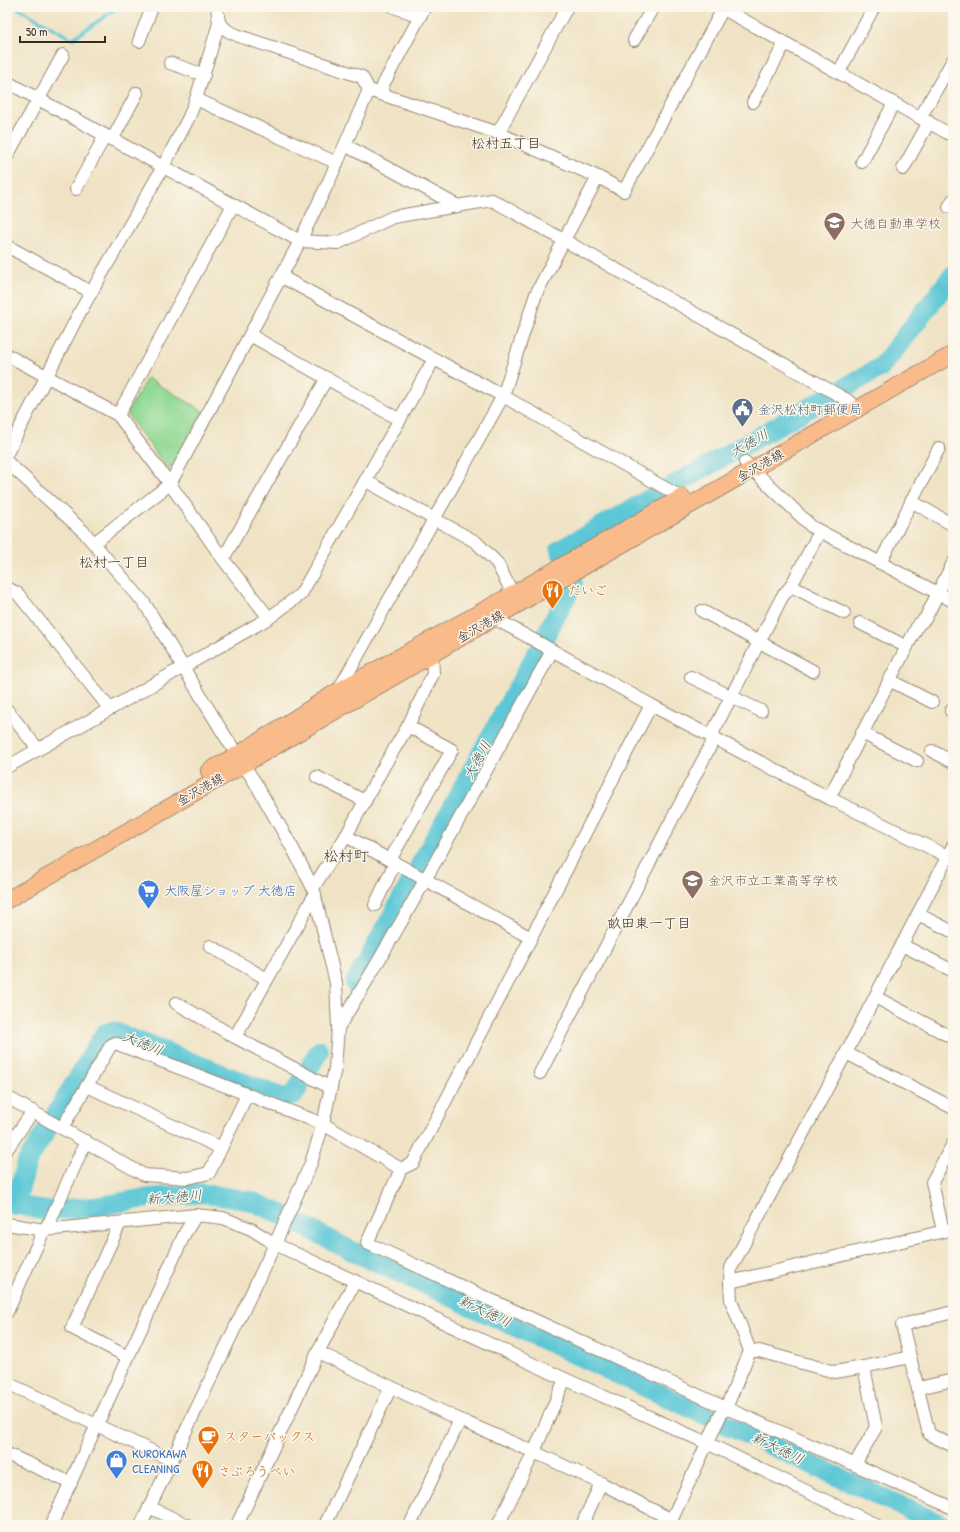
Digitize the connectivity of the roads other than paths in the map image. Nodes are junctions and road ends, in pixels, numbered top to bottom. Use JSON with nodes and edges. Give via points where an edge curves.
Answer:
{"nodes":[{"id":1,"x":152,"y":7,"type":"edge"},
{"id":2,"x":217,"y":7,"type":"edge"},
{"id":3,"x":394,"y":7,"type":"edge"},
{"id":4,"x":567,"y":7,"type":"edge"},
{"id":5,"x":653,"y":7,"type":"edge"},
{"id":6,"x":873,"y":7,"type":"edge"},
{"id":7,"x":722,"y":8,"type":"edge"},
{"id":8,"x":423,"y":12,"type":"edge"},
{"id":9,"x":219,"y":24,"type":"junction"},
{"id":10,"x":634,"y":40,"type":"dead end"},
{"id":11,"x":139,"y":41,"type":"dead end"},
{"id":12,"x":785,"y":43,"type":"junction"},
{"id":13,"x":62,"y":55,"type":"dead end"},
{"id":14,"x":953,"y":60,"type":"edge"},
{"id":15,"x":170,"y":63,"type":"dead end"},
{"id":16,"x":839,"y":72,"type":"junction"},
{"id":17,"x":204,"y":75,"type":"junction"},
{"id":18,"x":7,"y":82,"type":"edge"},
{"id":19,"x":375,"y":92,"type":"junction"},
{"id":20,"x":137,"y":93,"type":"dead end"},
{"id":21,"x":38,"y":99,"type":"junction"},
{"id":22,"x":196,"y":99,"type":"junction"},
{"id":23,"x":753,"y":102,"type":"dead end"},
{"id":24,"x":894,"y":103,"type":"junction"},
{"id":25,"x":925,"y":120,"type":"junction"},
{"id":26,"x":498,"y":133,"type":"junction"},
{"id":27,"x":953,"y":136,"type":"edge"},
{"id":28,"x":109,"y":138,"type":"junction"},
{"id":29,"x":345,"y":145,"type":"junction"},
{"id":30,"x":7,"y":156,"type":"edge"},
{"id":31,"x":862,"y":162,"type":"dead end"},
{"id":32,"x":337,"y":163,"type":"junction"},
{"id":33,"x":163,"y":167,"type":"junction"},
{"id":34,"x":903,"y":170,"type":"dead end"},
{"id":35,"x":598,"y":177,"type":"junction"},
{"id":36,"x":76,"y":189,"type":"dead end"},
{"id":37,"x":233,"y":205,"type":"junction"},
{"id":38,"x":458,"y":206,"type":"junction"},
{"id":39,"x":564,"y":240,"type":"junction"},
{"id":40,"x":300,"y":241,"type":"junction"},
{"id":41,"x":7,"y":246,"type":"edge"},
{"id":42,"x":282,"y":277,"type":"junction"},
{"id":43,"x":91,"y":292,"type":"junction"},
{"id":44,"x":250,"y":335,"type":"junction"},
{"id":45,"x":951,"y":351,"type":"edge"},
{"id":46,"x":7,"y":355,"type":"edge"},
{"id":47,"x":434,"y":359,"type":"junction"},
{"id":48,"x":47,"y":376,"type":"junction"},
{"id":49,"x":326,"y":378,"type":"junction"},
{"id":50,"x":503,"y":396,"type":"junction"},
{"id":51,"x":844,"y":399,"type":"junction"},
{"id":52,"x":118,"y":414,"type":"junction"},
{"id":53,"x":400,"y":420,"type":"junction"},
{"id":54,"x":939,"y":448,"type":"dead end"},
{"id":55,"x":7,"y":453,"type":"edge"},
{"id":56,"x":7,"y":462,"type":"edge"},
{"id":57,"x":749,"y":465,"type":"junction"},
{"id":58,"x":366,"y":481,"type":"junction"},
{"id":59,"x":170,"y":484,"type":"junction"},
{"id":60,"x":677,"y":494,"type":"junction"},
{"id":61,"x":912,"y":501,"type":"junction"},
{"id":62,"x":434,"y":519,"type":"junction"},
{"id":63,"x":953,"y":525,"type":"edge"},
{"id":64,"x":820,"y":531,"type":"junction"},
{"id":65,"x":94,"y":543,"type":"junction"},
{"id":66,"x":223,"y":559,"type":"junction"},
{"id":67,"x":880,"y":563,"type":"junction"},
{"id":68,"x":953,"y":563,"type":"edge"},
{"id":69,"x":791,"y":586,"type":"junction"},
{"id":70,"x":7,"y":588,"type":"edge"},
{"id":71,"x":938,"y":593,"type":"junction"},
{"id":72,"x":513,"y":594,"type":"junction"},
{"id":73,"x":953,"y":601,"type":"edge"},
{"id":74,"x":702,"y":611,"type":"dead end"},
{"id":75,"x":490,"y":613,"type":"junction"},
{"id":76,"x":844,"y":613,"type":"dead end"},
{"id":77,"x":269,"y":618,"type":"junction"},
{"id":78,"x":860,"y":623,"type":"dead end"},
{"id":79,"x":759,"y":641,"type":"junction"},
{"id":80,"x":907,"y":647,"type":"junction"},
{"id":81,"x":429,"y":648,"type":"junction"},
{"id":82,"x":552,"y":650,"type":"junction"},
{"id":83,"x":184,"y":667,"type":"junction"},
{"id":84,"x":813,"y":671,"type":"dead end"},
{"id":85,"x":691,"y":677,"type":"dead end"},
{"id":86,"x":889,"y":680,"type":"junction"},
{"id":87,"x":338,"y":691,"type":"junction"},
{"id":88,"x":731,"y":697,"type":"junction"},
{"id":89,"x":932,"y":702,"type":"dead end"},
{"id":90,"x":652,"y":705,"type":"junction"},
{"id":91,"x":110,"y":709,"type":"junction"},
{"id":92,"x":7,"y":710,"type":"edge"},
{"id":93,"x":761,"y":711,"type":"dead end"},
{"id":94,"x":408,"y":726,"type":"junction"},
{"id":95,"x":862,"y":733,"type":"junction"},
{"id":96,"x":713,"y":737,"type":"junction"},
{"id":97,"x":38,"y":749,"type":"junction"},
{"id":98,"x":932,"y":751,"type":"dead end"},
{"id":99,"x":240,"y":760,"type":"junction"},
{"id":100,"x":917,"y":761,"type":"dead end"},
{"id":101,"x":953,"y":762,"type":"edge"},
{"id":102,"x":7,"y":767,"type":"edge"},
{"id":103,"x":317,"y":777,"type":"dead end"},
{"id":104,"x":829,"y":798,"type":"junction"},
{"id":105,"x":365,"y":801,"type":"junction"},
{"id":106,"x":346,"y":836,"type":"junction"},
{"id":107,"x":951,"y":854,"type":"edge"},
{"id":108,"x":393,"y":862,"type":"junction"},
{"id":109,"x":424,"y":880,"type":"junction"},
{"id":110,"x":7,"y":889,"type":"edge"},
{"id":111,"x":314,"y":891,"type":"junction"},
{"id":112,"x":7,"y":900,"type":"edge"},
{"id":113,"x":375,"y":905,"type":"dead end"},
{"id":114,"x":918,"y":914,"type":"junction"},
{"id":115,"x":953,"y":932,"type":"edge"},
{"id":116,"x":531,"y":938,"type":"junction"},
{"id":117,"x":902,"y":945,"type":"junction"},
{"id":118,"x":210,"y":946,"type":"dead end"},
{"id":119,"x":953,"y":971,"type":"edge"},
{"id":120,"x":267,"y":979,"type":"junction"},
{"id":121,"x":875,"y":997,"type":"junction"},
{"id":122,"x":176,"y":1003,"type":"dead end"},
{"id":123,"x":338,"y":1028,"type":"junction"},
{"id":124,"x":235,"y":1037,"type":"junction"},
{"id":125,"x":953,"y":1038,"type":"edge"},
{"id":126,"x":846,"y":1053,"type":"junction"},
{"id":127,"x":540,"y":1073,"type":"dead end"},
{"id":128,"x":86,"y":1086,"type":"junction"},
{"id":129,"x":330,"y":1088,"type":"junction"},
{"id":130,"x":246,"y":1094,"type":"junction"},
{"id":131,"x":8,"y":1101,"type":"edge"},
{"id":132,"x":953,"y":1108,"type":"edge"},
{"id":133,"x":33,"y":1111,"type":"junction"},
{"id":134,"x":55,"y":1124,"type":"junction"},
{"id":135,"x":323,"y":1124,"type":"junction"},
{"id":136,"x":86,"y":1141,"type":"junction"},
{"id":137,"x":953,"y":1144,"type":"edge"},
{"id":138,"x":221,"y":1148,"type":"junction"},
{"id":139,"x":7,"y":1149,"type":"edge"},
{"id":140,"x":401,"y":1169,"type":"junction"},
{"id":141,"x":196,"y":1215,"type":"junction"},
{"id":142,"x":120,"y":1223,"type":"junction"},
{"id":143,"x":7,"y":1224,"type":"edge"},
{"id":144,"x":47,"y":1226,"type":"junction"},
{"id":145,"x":948,"y":1230,"type":"edge"},
{"id":146,"x":275,"y":1244,"type":"junction"},
{"id":147,"x":355,"y":1281,"type":"junction"},
{"id":148,"x":730,"y":1282,"type":"junction"},
{"id":149,"x":9,"y":1304,"type":"edge"},
{"id":150,"x":953,"y":1312,"type":"edge"},
{"id":151,"x":750,"y":1351,"type":"junction"},
{"id":152,"x":318,"y":1352,"type":"junction"},
{"id":153,"x":128,"y":1357,"type":"junction"},
{"id":154,"x":910,"y":1357,"type":"junction"},
{"id":155,"x":864,"y":1367,"type":"junction"},
{"id":156,"x":565,"y":1379,"type":"junction"},
{"id":157,"x":953,"y":1380,"type":"edge"},
{"id":158,"x":7,"y":1383,"type":"edge"},
{"id":159,"x":391,"y":1387,"type":"junction"},
{"id":160,"x":919,"y":1388,"type":"junction"},
{"id":161,"x":723,"y":1411,"type":"junction"},
{"id":162,"x":460,"y":1420,"type":"junction"},
{"id":163,"x":96,"y":1425,"type":"junction"},
{"id":164,"x":707,"y":1443,"type":"junction"},
{"id":165,"x":953,"y":1446,"type":"edge"},
{"id":166,"x":534,"y":1452,"type":"junction"},
{"id":167,"x":7,"y":1454,"type":"edge"},
{"id":168,"x":171,"y":1460,"type":"junction"},
{"id":169,"x":855,"y":1464,"type":"junction"},
{"id":170,"x":71,"y":1483,"type":"junction"},
{"id":171,"x":601,"y":1483,"type":"junction"},
{"id":172,"x":149,"y":1507,"type":"junction"},
{"id":173,"x":953,"y":1508,"type":"edge"},
{"id":174,"x":671,"y":1522,"type":"edge"},
{"id":175,"x":50,"y":1525,"type":"edge"},
{"id":176,"x":141,"y":1525,"type":"edge"},
{"id":177,"x":187,"y":1525,"type":"edge"},
{"id":178,"x":237,"y":1525,"type":"edge"},
{"id":179,"x":325,"y":1525,"type":"edge"},
{"id":180,"x":410,"y":1525,"type":"edge"},
{"id":181,"x":498,"y":1525,"type":"edge"},
{"id":182,"x":582,"y":1525,"type":"edge"},
{"id":183,"x":876,"y":1525,"type":"edge"}],
"edges":[{"from":1,"to":11,"type":"street"},
{"from":2,"to":9,"type":"street"},
{"from":3,"to":8,"type":"street"},
{"from":4,"to":26,"type":"street"},
{"from":5,"to":10,"type":"street"},
{"from":6,"to":16,"type":"street"},
{"from":7,"to":12,"type":"street"},
{"from":7,"to":35,"type":"street","via":[[624,191]]},
{"from":8,"to":19,"type":"street","via":[[384,83]]},
{"from":9,"to":17,"type":"street"},
{"from":9,"to":19,"type":"street","via":[[239,36],[362,77]]},
{"from":12,"to":16,"type":"street"},
{"from":12,"to":23,"type":"street"},
{"from":13,"to":21,"type":"street"},
{"from":14,"to":25,"type":"street"},
{"from":15,"to":17,"type":"street"},
{"from":16,"to":24,"type":"street"},
{"from":17,"to":22,"type":"street"},
{"from":18,"to":21,"type":"street"},
{"from":19,"to":26,"type":"street"},
{"from":19,"to":29,"type":"street"},
{"from":20,"to":28,"type":"street"},
{"from":21,"to":28,"type":"street"},
{"from":21,"to":30,"type":"street"},
{"from":22,"to":32,"type":"street"},
{"from":22,"to":33,"type":"street"},
{"from":24,"to":25,"type":"street"},
{"from":24,"to":31,"type":"street"},
{"from":25,"to":27,"type":"street"},
{"from":25,"to":34,"type":"street"},
{"from":26,"to":35,"type":"street"},
{"from":28,"to":33,"type":"street"},
{"from":28,"to":36,"type":"street"},
{"from":29,"to":32,"type":"street"},
{"from":29,"to":38,"type":"street"},
{"from":32,"to":40,"type":"street"},
{"from":33,"to":37,"type":"street"},
{"from":33,"to":43,"type":"street"},
{"from":35,"to":39,"type":"street"},
{"from":37,"to":40,"type":"street"},
{"from":37,"to":52,"type":"street"},
{"from":38,"to":39,"type":"street","via":[[492,200]]},
{"from":38,"to":40,"type":"street","via":[[393,218],[338,243]]},
{"from":39,"to":50,"type":"street","via":[[536,294]]},
{"from":39,"to":51,"type":"street"},
{"from":40,"to":42,"type":"street"},
{"from":41,"to":43,"type":"street"},
{"from":42,"to":44,"type":"street"},
{"from":42,"to":47,"type":"street"},
{"from":43,"to":48,"type":"street"},
{"from":44,"to":49,"type":"street"},
{"from":44,"to":59,"type":"street"},
{"from":45,"to":51,"type":"main road","name":"金沢港線"},
{"from":46,"to":48,"type":"street"},
{"from":47,"to":50,"type":"street"},
{"from":47,"to":53,"type":"street"},
{"from":48,"to":52,"type":"street"},
{"from":48,"to":55,"type":"street"},
{"from":49,"to":53,"type":"street"},
{"from":49,"to":66,"type":"street"},
{"from":50,"to":60,"type":"street"},
{"from":50,"to":62,"type":"street"},
{"from":51,"to":57,"type":"main road","name":"金沢港線"},
{"from":52,"to":59,"type":"street"},
{"from":53,"to":58,"type":"street"},
{"from":54,"to":61,"type":"street"},
{"from":56,"to":65,"type":"street"},
{"from":57,"to":60,"type":"main road","name":"金沢港線"},
{"from":57,"to":64,"type":"street","via":[[812,527]]},
{"from":58,"to":62,"type":"street"},
{"from":58,"to":77,"type":"street","via":[[301,594]]},
{"from":59,"to":65,"type":"street"},
{"from":59,"to":66,"type":"street"},
{"from":60,"to":72,"type":"main road","name":"金沢港線"},
{"from":60,"to":75,"type":"main road","name":"金沢港線"},
{"from":61,"to":63,"type":"street"},
{"from":61,"to":67,"type":"street"},
{"from":62,"to":72,"type":"street","via":[[476,542],[497,563]]},
{"from":62,"to":87,"type":"street"},
{"from":64,"to":67,"type":"street"},
{"from":64,"to":69,"type":"street"},
{"from":65,"to":83,"type":"street","via":[[145,604]]},
{"from":66,"to":77,"type":"street"},
{"from":67,"to":71,"type":"street"},
{"from":68,"to":71,"type":"street"},
{"from":69,"to":76,"type":"street"},
{"from":69,"to":79,"type":"street","via":[[782,597]]},
{"from":70,"to":91,"type":"street","via":[[18,594]]},
{"from":71,"to":73,"type":"street"},
{"from":71,"to":80,"type":"street"},
{"from":72,"to":75,"type":"main road","name":"金沢港線"},
{"from":74,"to":79,"type":"street"},
{"from":75,"to":81,"type":"main road","name":"金沢港線"},
{"from":75,"to":82,"type":"street"},
{"from":77,"to":83,"type":"street"},
{"from":78,"to":80,"type":"street"},
{"from":79,"to":84,"type":"street"},
{"from":79,"to":88,"type":"street"},
{"from":80,"to":86,"type":"street"},
{"from":81,"to":87,"type":"main road","name":"金沢港線"},
{"from":81,"to":94,"type":"street","via":[[433,674]]},
{"from":81,"to":99,"type":"main road","name":"金沢港線"},
{"from":82,"to":90,"type":"street"},
{"from":82,"to":109,"type":"street"},
{"from":83,"to":91,"type":"street"},
{"from":83,"to":99,"type":"street"},
{"from":85,"to":88,"type":"street"},
{"from":86,"to":89,"type":"street"},
{"from":86,"to":95,"type":"street"},
{"from":87,"to":99,"type":"main road","name":"金沢港線"},
{"from":88,"to":93,"type":"street"},
{"from":88,"to":96,"type":"street"},
{"from":90,"to":96,"type":"street"},
{"from":90,"to":116,"type":"street"},
{"from":91,"to":97,"type":"street"},
{"from":92,"to":97,"type":"street"},
{"from":94,"to":105,"type":"street"},
{"from":94,"to":108,"type":"street","via":[[452,750]]},
{"from":95,"to":100,"type":"street"},
{"from":95,"to":104,"type":"street"},
{"from":96,"to":104,"type":"street"},
{"from":96,"to":127,"type":"street"},
{"from":97,"to":102,"type":"street"},
{"from":98,"to":101,"type":"street"},
{"from":99,"to":110,"type":"main road","name":"金沢港線"},
{"from":99,"to":111,"type":"street","via":[[293,849]]},
{"from":99,"to":112,"type":"main road","name":"金沢港線"},
{"from":103,"to":105,"type":"street"},
{"from":104,"to":107,"type":"street"},
{"from":105,"to":106,"type":"street"},
{"from":106,"to":108,"type":"street"},
{"from":106,"to":111,"type":"street"},
{"from":107,"to":114,"type":"street"},
{"from":108,"to":109,"type":"street"},
{"from":108,"to":113,"type":"street"},
{"from":109,"to":116,"type":"street"},
{"from":109,"to":123,"type":"street"},
{"from":111,"to":120,"type":"street"},
{"from":111,"to":123,"type":"street","via":[[336,983]]},
{"from":114,"to":115,"type":"street"},
{"from":114,"to":117,"type":"street"},
{"from":116,"to":140,"type":"street","via":[[413,1163]]},
{"from":117,"to":119,"type":"street"},
{"from":117,"to":121,"type":"street"},
{"from":118,"to":120,"type":"street"},
{"from":120,"to":124,"type":"street"},
{"from":121,"to":125,"type":"street"},
{"from":121,"to":126,"type":"street"},
{"from":122,"to":124,"type":"street"},
{"from":123,"to":129,"type":"street","via":[[335,1068]]},
{"from":124,"to":129,"type":"street"},
{"from":126,"to":132,"type":"street"},
{"from":126,"to":148,"type":"street","via":[[731,1268]]},
{"from":128,"to":130,"type":"street","via":[[115,1042]]},
{"from":128,"to":134,"type":"street"},
{"from":128,"to":138,"type":"street"},
{"from":129,"to":135,"type":"street"},
{"from":130,"to":135,"type":"street"},
{"from":130,"to":138,"type":"street"},
{"from":131,"to":133,"type":"street"},
{"from":133,"to":134,"type":"street"},
{"from":133,"to":139,"type":"street"},
{"from":134,"to":136,"type":"street"},
{"from":135,"to":140,"type":"street"},
{"from":135,"to":146,"type":"street","via":[[311,1163]]},
{"from":136,"to":138,"type":"street","via":[[144,1175],[188,1178],[209,1173]]},
{"from":136,"to":144,"type":"street"},
{"from":137,"to":145,"type":"street","via":[[932,1182]]},
{"from":140,"to":161,"type":"street","via":[[367,1242]]},
{"from":141,"to":142,"type":"street"},
{"from":141,"to":146,"type":"street","via":[[223,1218],[251,1229]]},
{"from":141,"to":153,"type":"street","via":[[185,1233]]},
{"from":142,"to":144,"type":"street"},
{"from":142,"to":153,"type":"street","via":[[72,1328]]},
{"from":143,"to":144,"type":"street"},
{"from":144,"to":149,"type":"street"},
{"from":145,"to":148,"type":"street"},
{"from":146,"to":147,"type":"street"},
{"from":146,"to":168,"type":"street"},
{"from":147,"to":152,"type":"street"},
{"from":147,"to":156,"type":"street"},
{"from":148,"to":151,"type":"street","via":[[731,1300]]},
{"from":150,"to":154,"type":"street","via":[[902,1325]]},
{"from":151,"to":155,"type":"street","via":[[759,1351],[835,1372]]},
{"from":151,"to":161,"type":"street"},
{"from":152,"to":159,"type":"street"},
{"from":152,"to":178,"type":"street"},
{"from":153,"to":163,"type":"street"},
{"from":154,"to":155,"type":"street"},
{"from":154,"to":160,"type":"street"},
{"from":155,"to":169,"type":"street","via":[[876,1427]]},
{"from":156,"to":164,"type":"street"},
{"from":156,"to":166,"type":"street"},
{"from":157,"to":160,"type":"street"},
{"from":158,"to":163,"type":"street"},
{"from":159,"to":162,"type":"street"},
{"from":159,"to":179,"type":"street"},
{"from":160,"to":165,"type":"street","via":[[929,1434]]},
{"from":161,"to":164,"type":"street"},
{"from":161,"to":169,"type":"street"},
{"from":162,"to":166,"type":"street"},
{"from":162,"to":180,"type":"street"},
{"from":163,"to":168,"type":"street"},
{"from":163,"to":170,"type":"street"},
{"from":164,"to":174,"type":"street"},
{"from":164,"to":183,"type":"street"},
{"from":166,"to":171,"type":"street"},
{"from":166,"to":181,"type":"street"},
{"from":167,"to":170,"type":"street"},
{"from":168,"to":172,"type":"street"},
{"from":169,"to":173,"type":"street"},
{"from":170,"to":175,"type":"street"},
{"from":171,"to":174,"type":"street"},
{"from":171,"to":182,"type":"street"},
{"from":172,"to":176,"type":"street"},
{"from":172,"to":177,"type":"street"}]}
